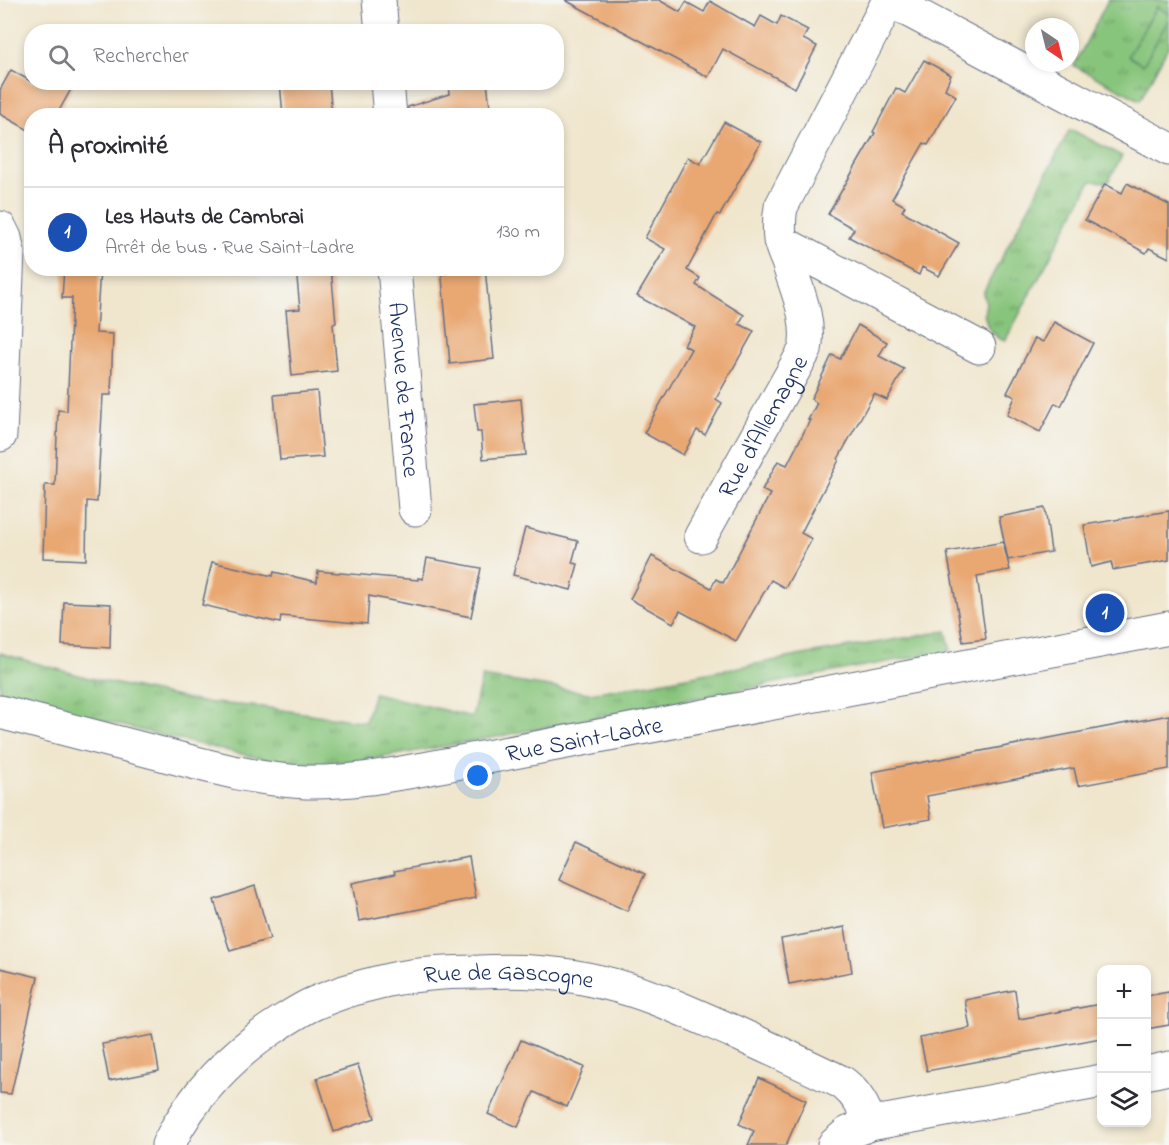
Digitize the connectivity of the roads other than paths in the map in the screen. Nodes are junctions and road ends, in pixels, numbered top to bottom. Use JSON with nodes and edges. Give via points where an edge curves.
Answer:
{"nodes":[{"id":1,"x":379,"y":0,"type":"edge"},
{"id":2,"x":889,"y":0,"type":"edge"},
{"id":3,"x":381,"y":24,"type":"edge"},
{"id":4,"x":388,"y":90,"type":"edge"},
{"id":5,"x":389,"y":108,"type":"edge"},
{"id":6,"x":1169,"y":149,"type":"edge"},
{"id":7,"x":0,"y":228,"type":"edge"},
{"id":8,"x":781,"y":242,"type":"junction"},
{"id":9,"x":395,"y":276,"type":"edge"},
{"id":10,"x":979,"y":346,"type":"dead end"},
{"id":11,"x":0,"y":435,"type":"edge"},
{"id":12,"x":415,"y":509,"type":"dead end"},
{"id":13,"x":701,"y":536,"type":"dead end"},
{"id":14,"x":1169,"y":628,"type":"edge"},
{"id":15,"x":0,"y":712,"type":"edge"},
{"id":16,"x":1169,"y":1068,"type":"edge"},
{"id":17,"x":1151,"y":1071,"type":"edge"},
{"id":18,"x":1097,"y":1082,"type":"edge"},
{"id":19,"x":870,"y":1124,"type":"junction"},
{"id":20,"x":168,"y":1145,"type":"edge"},
{"id":21,"x":834,"y":1145,"type":"edge"}],
"edges":[{"from":1,"to":3,"type":"street"},
{"from":2,"to":6,"type":"street"},
{"from":2,"to":8,"type":"street","name":"Rue d'Allemagne","via":[[781,207]]},
{"from":4,"to":5,"type":"street"},
{"from":7,"to":11,"type":"street","via":[[8,252]]},
{"from":8,"to":10,"type":"street"},
{"from":8,"to":13,"type":"street","name":"Rue d'Allemagne","via":[[805,313],[805,350]]},
{"from":9,"to":12,"type":"street","name":"Avenue de France"},
{"from":14,"to":15,"type":"street","name":"Rue Saint-Ladre","via":[[424,769],[338,781],[278,780],[222,770]]},
{"from":16,"to":17,"type":"street"},
{"from":18,"to":19,"type":"street"},
{"from":19,"to":20,"type":"street","name":"Rue de Gascogne","via":[[860,1100],[843,1083],[713,1023],[604,982],[522,970],[410,976],[314,1003],[266,1032],[218,1074]]},
{"from":19,"to":21,"type":"street","via":[[848,1133]]}]}
